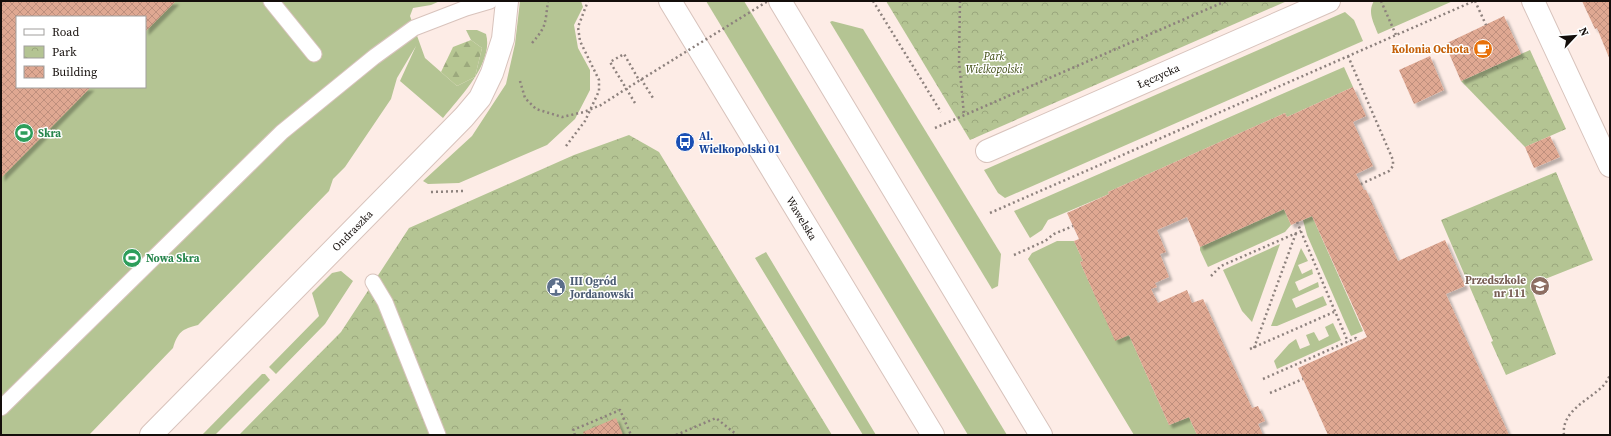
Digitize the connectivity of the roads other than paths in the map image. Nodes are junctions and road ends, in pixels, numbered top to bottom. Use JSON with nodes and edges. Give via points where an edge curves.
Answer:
{"nodes":[{"id":1,"x":271,"y":1,"type":"edge"},
{"id":2,"x":490,"y":1,"type":"edge"},
{"id":3,"x":507,"y":1,"type":"edge"},
{"id":4,"x":670,"y":1,"type":"edge"},
{"id":5,"x":780,"y":1,"type":"edge"},
{"id":6,"x":1328,"y":1,"type":"edge"},
{"id":7,"x":1533,"y":1,"type":"edge"},
{"id":8,"x":314,"y":54,"type":"dead end"},
{"id":9,"x":988,"y":151,"type":"dead end"},
{"id":10,"x":1610,"y":166,"type":"edge"},
{"id":11,"x":373,"y":282,"type":"dead end"},
{"id":12,"x":1,"y":408,"type":"edge"},
{"id":13,"x":152,"y":435,"type":"edge"},
{"id":14,"x":438,"y":435,"type":"edge"},
{"id":15,"x":933,"y":435,"type":"edge"},
{"id":16,"x":1042,"y":435,"type":"edge"}],
"edges":[{"from":1,"to":8,"type":"lane"},
{"from":2,"to":12,"type":"lane","via":[[414,28],[282,132]]},
{"from":3,"to":13,"type":"street","name":"Ondraszka","via":[[503,39],[492,73],[480,98]]},
{"from":4,"to":15,"type":"street","name":"Wawelska"},
{"from":5,"to":16,"type":"street"},
{"from":6,"to":9,"type":"street","name":"Łęczycka"},
{"from":7,"to":10,"type":"street"},
{"from":11,"to":14,"type":"lane","via":[[385,302]]}]}
